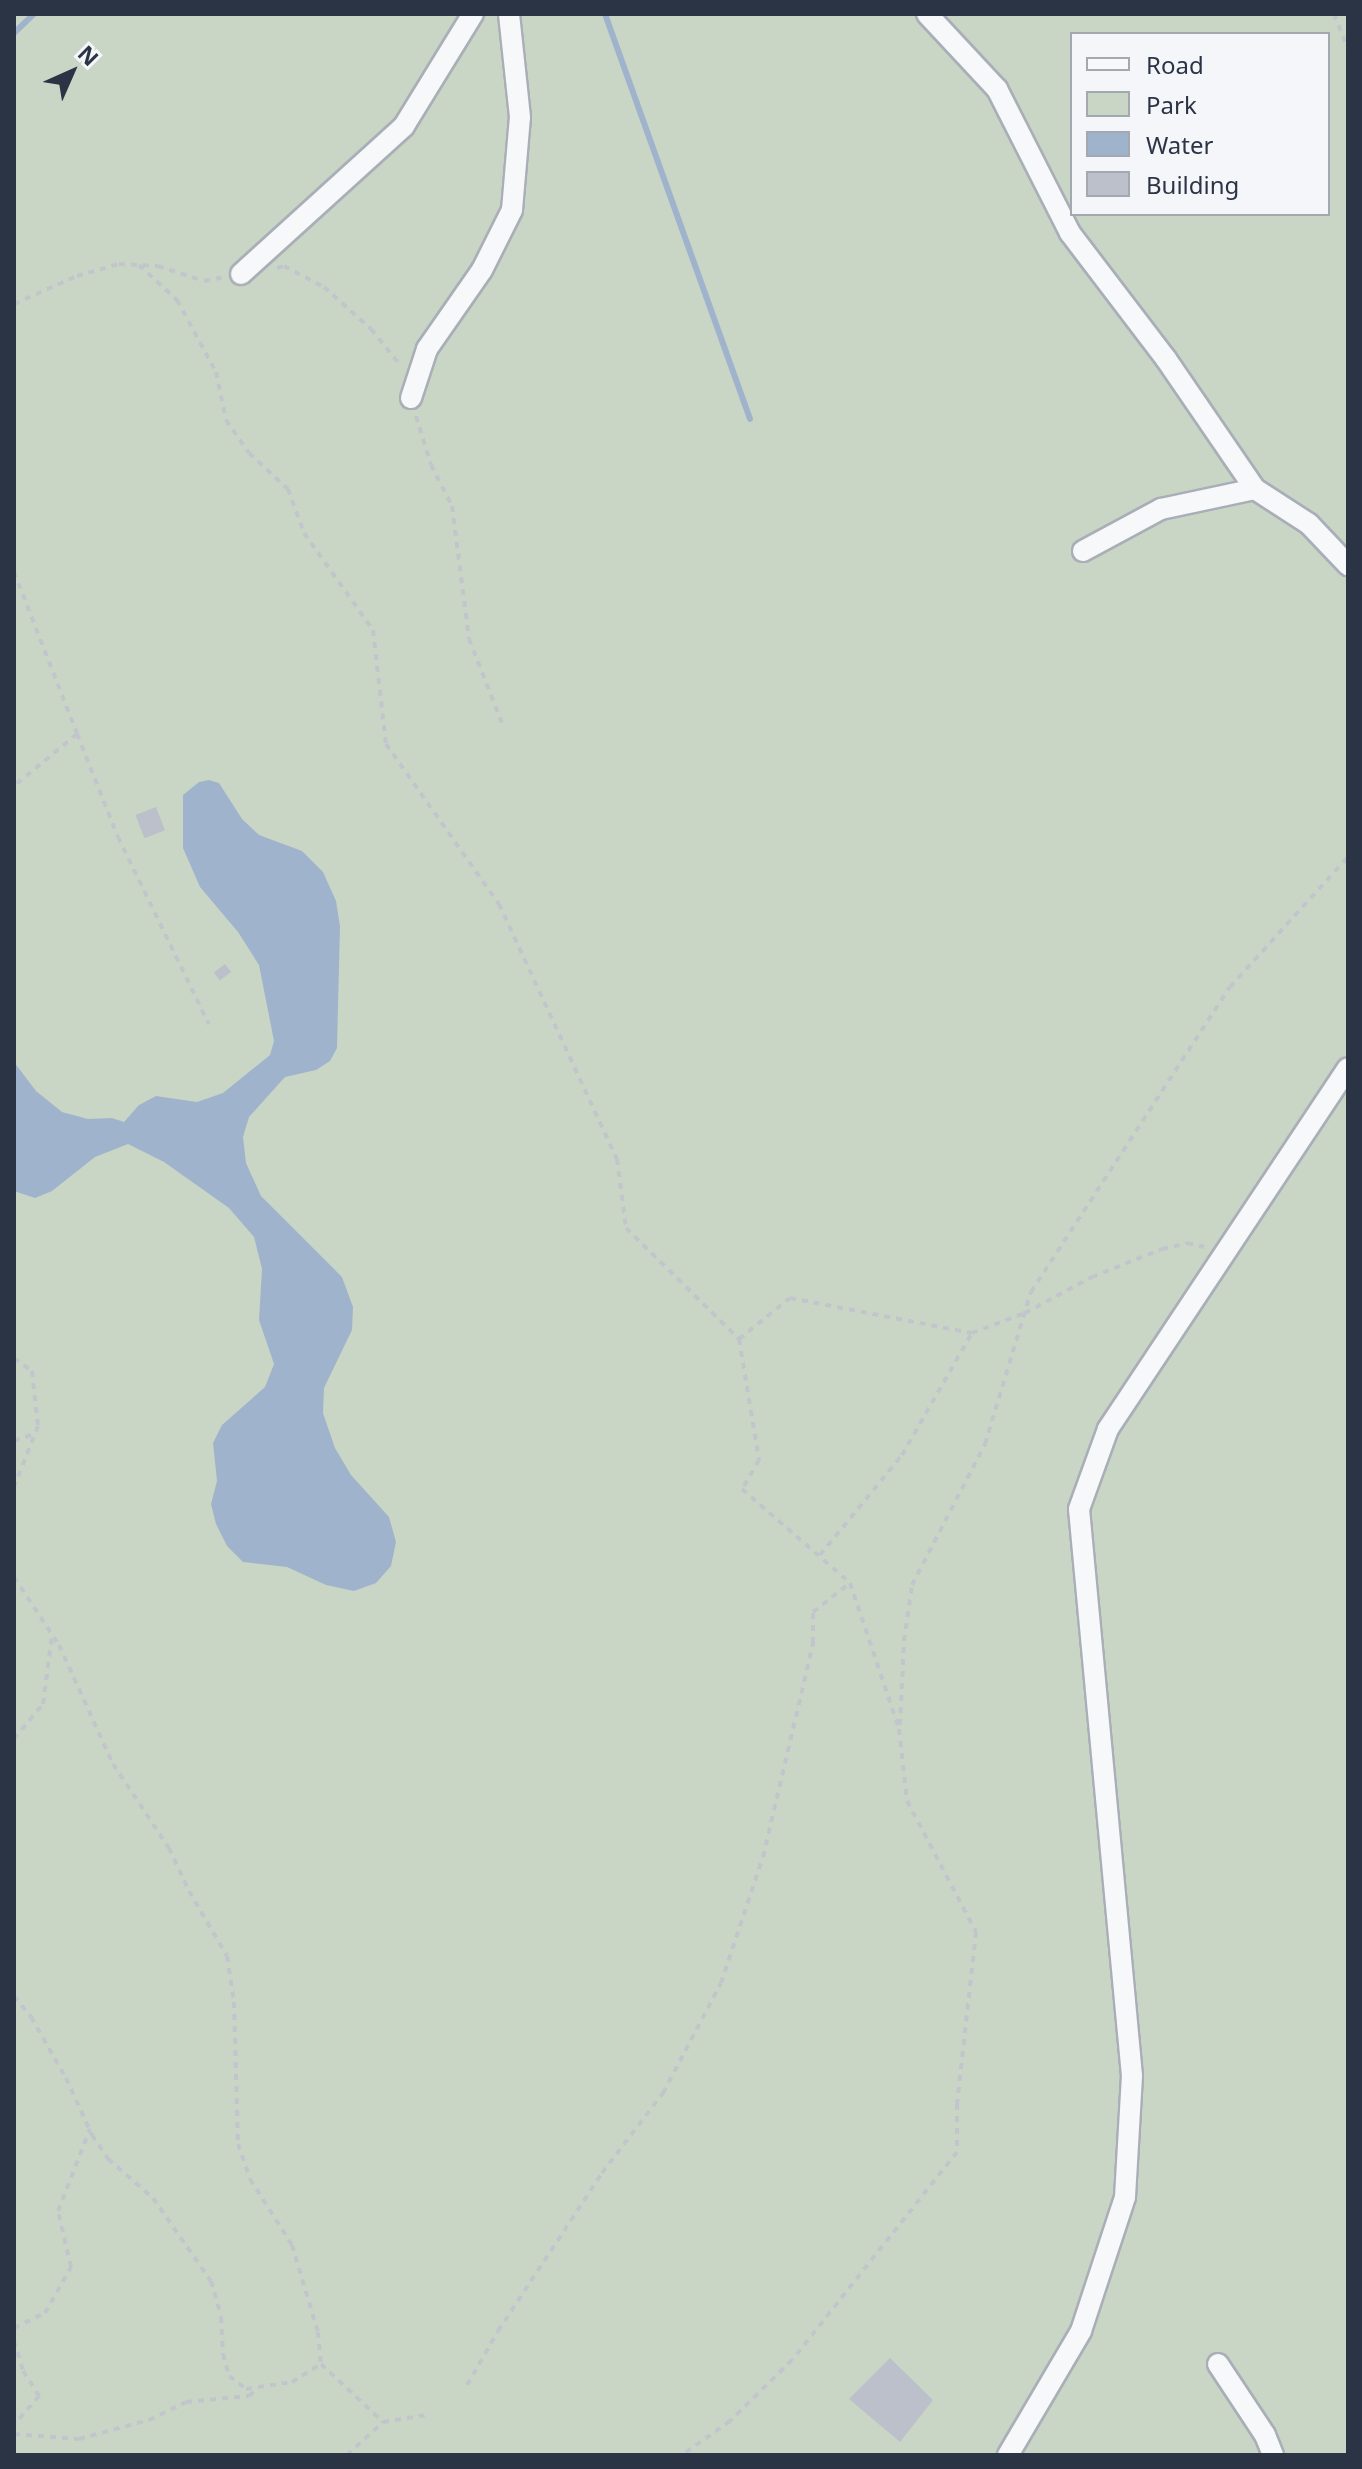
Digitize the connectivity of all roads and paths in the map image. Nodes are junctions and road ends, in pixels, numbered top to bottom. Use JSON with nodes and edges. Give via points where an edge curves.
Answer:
{"nodes":[{"id":1,"x":473,"y":14,"type":"edge"},
{"id":2,"x":509,"y":14,"type":"edge"},
{"id":3,"x":927,"y":14,"type":"edge"},
{"id":4,"x":1334,"y":14,"type":"edge"},
{"id":5,"x":1348,"y":49,"type":"edge"},
{"id":6,"x":139,"y":265,"type":"junction"},
{"id":7,"x":241,"y":274,"type":"junction"},
{"id":8,"x":15,"y":303,"type":"edge"},
{"id":9,"x":411,"y":398,"type":"junction"},
{"id":10,"x":1255,"y":489,"type":"junction"},
{"id":11,"x":1083,"y":551,"type":"dead end"},
{"id":12,"x":1348,"y":565,"type":"edge"},
{"id":13,"x":14,"y":572,"type":"edge"},
{"id":14,"x":502,"y":723,"type":"dead end"},
{"id":15,"x":77,"y":734,"type":"junction"},
{"id":16,"x":14,"y":786,"type":"edge"},
{"id":17,"x":1348,"y":857,"type":"edge"},
{"id":18,"x":209,"y":1024,"type":"dead end"},
{"id":19,"x":1348,"y":1068,"type":"edge"},
{"id":20,"x":1223,"y":1253,"type":"junction"},
{"id":21,"x":1025,"y":1313,"type":"junction"},
{"id":22,"x":972,"y":1333,"type":"junction"},
{"id":23,"x":739,"y":1339,"type":"junction"},
{"id":24,"x":14,"y":1358,"type":"edge"},
{"id":25,"x":36,"y":1433,"type":"junction"},
{"id":26,"x":14,"y":1441,"type":"edge"},
{"id":27,"x":14,"y":1487,"type":"edge"},
{"id":28,"x":819,"y":1556,"type":"junction"},
{"id":29,"x":14,"y":1577,"type":"edge"},
{"id":30,"x":850,"y":1583,"type":"junction"},
{"id":31,"x":52,"y":1633,"type":"junction"},
{"id":32,"x":899,"y":1729,"type":"junction"},
{"id":33,"x":14,"y":1739,"type":"edge"},
{"id":34,"x":14,"y":1996,"type":"edge"},
{"id":35,"x":90,"y":2129,"type":"junction"},
{"id":36,"x":14,"y":2328,"type":"edge"},
{"id":37,"x":14,"y":2341,"type":"edge"},
{"id":38,"x":321,"y":2364,"type":"junction"},
{"id":39,"x":1218,"y":2364,"type":"dead end"},
{"id":40,"x":467,"y":2385,"type":"dead end"},
{"id":41,"x":258,"y":2387,"type":"junction"},
{"id":42,"x":426,"y":2415,"type":"dead end"},
{"id":43,"x":383,"y":2422,"type":"junction"},
{"id":44,"x":14,"y":2425,"type":"edge"},
{"id":45,"x":14,"y":2434,"type":"edge"},
{"id":46,"x":1268,"y":2452,"type":"edge"},
{"id":47,"x":347,"y":2455,"type":"edge"},
{"id":48,"x":682,"y":2455,"type":"edge"},
{"id":49,"x":1008,"y":2455,"type":"edge"}],
"edges":[{"from":1,"to":7,"type":"street","via":[[404,126]]},
{"from":2,"to":9,"type":"street","via":[[520,117],[512,210],[482,270],[427,349]]},
{"from":3,"to":10,"type":"street","via":[[997,89],[1070,233],[1166,359]]},
{"from":4,"to":5,"type":"path"},
{"from":6,"to":7,"type":"path","via":[[204,281]]},
{"from":6,"to":8,"type":"path","via":[[119,264],[77,276]]},
{"from":6,"to":23,"type":"path","via":[[177,300],[216,372],[226,420],[249,453],[288,489],[304,533],[373,630],[386,744],[499,904],[617,1159],[626,1228]]},
{"from":7,"to":9,"type":"path","via":[[284,266],[324,287],[371,329],[401,366]]},
{"from":9,"to":14,"type":"path","via":[[431,465],[452,506],[469,639]]},
{"from":10,"to":11,"type":"street","via":[[1161,509]]},
{"from":10,"to":12,"type":"street","via":[[1309,524]]},
{"from":13,"to":15,"type":"path"},
{"from":15,"to":16,"type":"path"},
{"from":15,"to":18,"type":"path","via":[[118,837]]},
{"from":17,"to":21,"type":"path","via":[[1230,987],[1031,1292]]},
{"from":19,"to":20,"type":"street"},
{"from":20,"to":21,"type":"path","via":[[1187,1243],[1162,1249],[1092,1277]]},
{"from":20,"to":49,"type":"street","via":[[1108,1429],[1079,1509],[1132,2076],[1125,2197],[1081,2331]]},
{"from":21,"to":22,"type":"path"},
{"from":21,"to":32,"type":"path","via":[[985,1444],[912,1585]]},
{"from":22,"to":23,"type":"path","via":[[790,1298]]},
{"from":22,"to":28,"type":"path","via":[[902,1455]]},
{"from":23,"to":28,"type":"path","via":[[759,1460],[742,1489]]},
{"from":24,"to":25,"type":"path","via":[[32,1371],[37,1387]]},
{"from":25,"to":26,"type":"path"},
{"from":25,"to":27,"type":"path"},
{"from":28,"to":30,"type":"path"},
{"from":29,"to":31,"type":"path"},
{"from":30,"to":32,"type":"path"},
{"from":30,"to":40,"type":"path","via":[[813,1612],[813,1643],[763,1857],[721,1983],[663,2093],[602,2173]]},
{"from":31,"to":33,"type":"path","via":[[43,1704]]},
{"from":31,"to":38,"type":"path","via":[[113,1764],[169,1848],[227,1956],[234,2002],[238,2144],[250,2179],[292,2245],[318,2332]]},
{"from":32,"to":48,"type":"path","via":[[907,1801],[976,1932],[957,2104],[957,2152],[792,2360],[730,2421]]},
{"from":34,"to":35,"type":"path","via":[[31,2017]]},
{"from":35,"to":36,"type":"path","via":[[58,2211],[71,2267],[45,2313]]},
{"from":35,"to":41,"type":"path","via":[[108,2159],[153,2198],[191,2248],[211,2281],[229,2376],[246,2389]]},
{"from":37,"to":44,"type":"path","via":[[23,2371],[39,2396]]},
{"from":38,"to":41,"type":"path","via":[[292,2382]]},
{"from":38,"to":43,"type":"path"},
{"from":39,"to":46,"type":"street"},
{"from":41,"to":45,"type":"path","via":[[249,2396],[186,2402],[149,2420],[79,2439]]},
{"from":42,"to":43,"type":"path"},
{"from":43,"to":47,"type":"path"}]}
